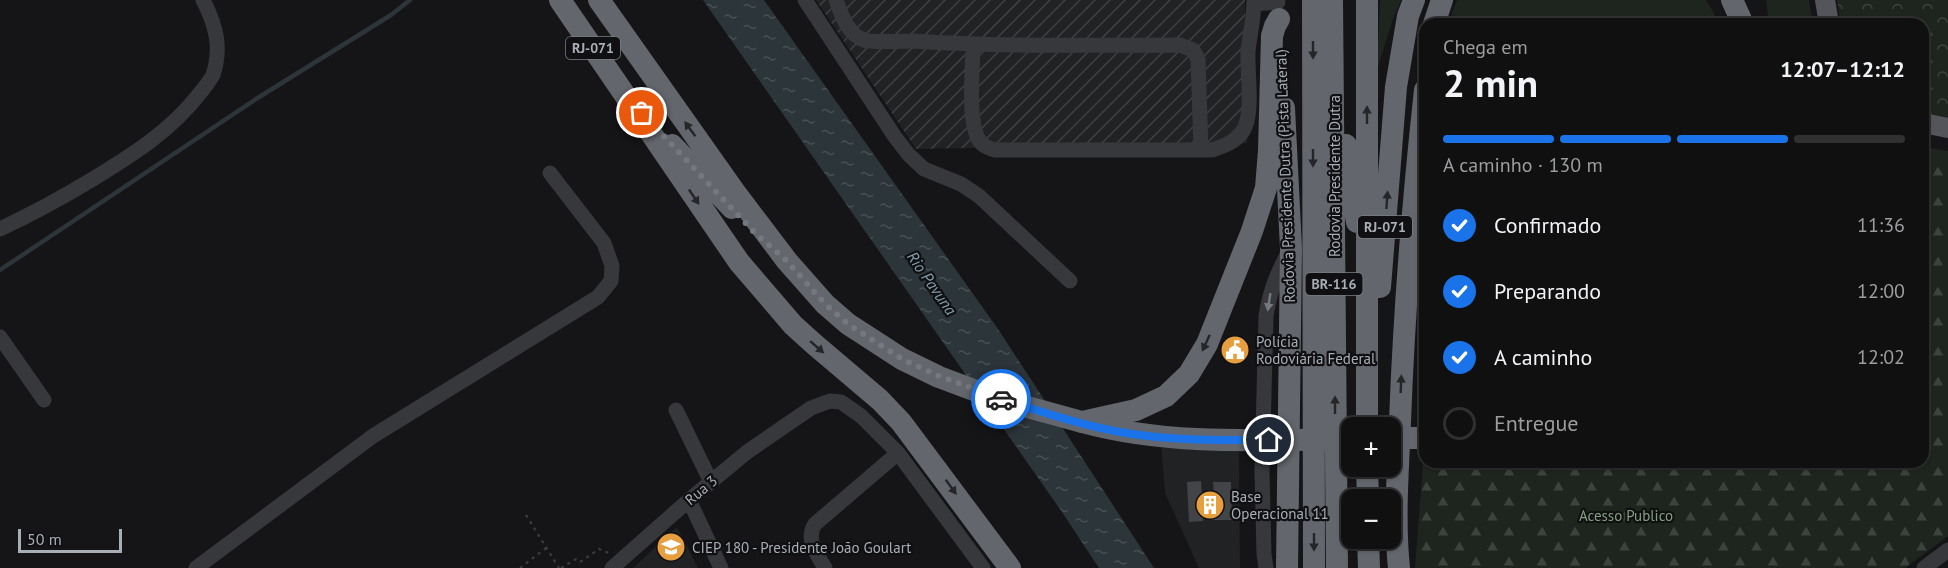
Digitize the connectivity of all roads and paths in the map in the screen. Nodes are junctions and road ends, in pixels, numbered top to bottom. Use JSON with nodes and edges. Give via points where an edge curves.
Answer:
{"nodes":[{"id":1,"x":203,"y":0,"type":"edge"},
{"id":2,"x":561,"y":0,"type":"edge"},
{"id":3,"x":599,"y":0,"type":"edge"},
{"id":4,"x":805,"y":0,"type":"edge"},
{"id":5,"x":836,"y":0,"type":"edge"},
{"id":6,"x":1313,"y":0,"type":"edge"},
{"id":7,"x":1332,"y":0,"type":"edge"},
{"id":8,"x":1340,"y":0,"type":"edge"},
{"id":9,"x":1367,"y":0,"type":"edge"},
{"id":10,"x":1414,"y":0,"type":"edge"},
{"id":11,"x":1442,"y":0,"type":"edge"},
{"id":12,"x":1732,"y":0,"type":"edge"},
{"id":13,"x":1825,"y":0,"type":"edge"},
{"id":14,"x":1255,"y":2,"type":"edge"},
{"id":15,"x":1279,"y":7,"type":"edge"},
{"id":16,"x":1436,"y":18,"type":"edge"},
{"id":17,"x":1740,"y":18,"type":"edge"},
{"id":18,"x":1828,"y":18,"type":"edge"},
{"id":19,"x":973,"y":45,"type":"junction"},
{"id":20,"x":627,"y":96,"type":"junction"},
{"id":21,"x":1929,"y":124,"type":"edge"},
{"id":22,"x":1948,"y":128,"type":"edge"},
{"id":23,"x":1201,"y":150,"type":"junction"},
{"id":24,"x":1419,"y":152,"type":"edge"},
{"id":25,"x":550,"y":173,"type":"dead end"},
{"id":26,"x":0,"y":229,"type":"edge"},
{"id":27,"x":1291,"y":248,"type":"junction"},
{"id":28,"x":1367,"y":249,"type":"junction"},
{"id":29,"x":787,"y":261,"type":"junction"},
{"id":30,"x":1070,"y":281,"type":"dead end"},
{"id":31,"x":0,"y":337,"type":"edge"},
{"id":32,"x":44,"y":400,"type":"dead end"},
{"id":33,"x":1366,"y":404,"type":"junction"},
{"id":34,"x":676,"y":410,"type":"dead end"},
{"id":35,"x":1367,"y":417,"type":"edge"},
{"id":36,"x":1082,"y":422,"type":"junction"},
{"id":37,"x":1401,"y":438,"type":"edge"},
{"id":38,"x":1419,"y":438,"type":"edge"},
{"id":39,"x":1341,"y":439,"type":"edge"},
{"id":40,"x":898,"y":453,"type":"junction"},
{"id":41,"x":711,"y":482,"type":"junction"},
{"id":42,"x":689,"y":500,"type":"junction"},
{"id":43,"x":526,"y":515,"type":"dead end"},
{"id":44,"x":546,"y":548,"type":"junction"},
{"id":45,"x":1368,"y":549,"type":"edge"},
{"id":46,"x":1948,"y":550,"type":"edge"},
{"id":47,"x":617,"y":563,"type":"edge"},
{"id":48,"x":196,"y":568,"type":"edge"},
{"id":49,"x":520,"y":568,"type":"edge"},
{"id":50,"x":560,"y":568,"type":"edge"},
{"id":51,"x":720,"y":568,"type":"edge"},
{"id":52,"x":825,"y":568,"type":"edge"},
{"id":53,"x":983,"y":568,"type":"edge"},
{"id":54,"x":1010,"y":568,"type":"edge"},
{"id":55,"x":1266,"y":568,"type":"edge"},
{"id":56,"x":1287,"y":568,"type":"edge"},
{"id":57,"x":1314,"y":568,"type":"edge"},
{"id":58,"x":1336,"y":568,"type":"edge"},
{"id":59,"x":1368,"y":568,"type":"edge"},
{"id":60,"x":1399,"y":568,"type":"edge"},
{"id":61,"x":1924,"y":568,"type":"edge"}],
"edges":[{"from":1,"to":26,"type":"street","via":[[216,28],[218,52],[212,77],[189,107],[134,154]]},
{"from":2,"to":20,"type":"highway","number":"RJ-071"},
{"from":29,"to":3,"type":"highway","number":"RJ-071","one_way":true},
{"from":4,"to":30,"type":"street","via":[[909,155],[924,168],[979,196]]},
{"from":5,"to":19,"type":"street","via":[[850,30],[866,41]]},
{"from":6,"to":57,"type":"highway","name":"Rodovia Presidente Dutra","number":"BR-116","one_way":true},
{"from":58,"to":7,"type":"highway","name":"Rodovia Presidente Dutra","number":"BR-116","one_way":true},
{"from":8,"to":28,"type":"highway","via":[[1343,123],[1357,223]]},
{"from":28,"to":9,"type":"highway","number":"BR-116","one_way":true},
{"from":33,"to":10,"type":"highway","number":"RJ-071","one_way":true,"via":[[1380,291],[1396,87]]},
{"from":11,"to":16,"type":"highway"},
{"from":12,"to":17,"type":"highway"},
{"from":13,"to":18,"type":"main road"},
{"from":14,"to":15,"type":"street"},
{"from":14,"to":23,"type":"street","via":[[1248,50],[1246,126],[1233,142]]},
{"from":15,"to":27,"type":"highway","name":"Rodovia Presidente Dutra (Pista Lateral)","number":"BR-116"},
{"from":15,"to":36,"type":"highway","number":"RJ-071","one_way":true,"via":[[1272,36],[1268,173],[1263,197],[1207,344],[1189,374],[1153,404]]},
{"from":19,"to":23,"type":"street","via":[[972,118],[977,135],[988,148]]},
{"from":19,"to":23,"type":"street","via":[[1180,45],[1193,50],[1198,59]]},
{"from":20,"to":29,"type":"highway","via":[[754,232]]},
{"from":20,"to":54,"type":"highway","one_way":true,"via":[[739,262],[793,325],[901,422]]},
{"from":21,"to":22,"type":"main road"},
{"from":60,"to":24,"type":"highway","one_way":true,"via":[[1402,359]]},
{"from":25,"to":48,"type":"street","via":[[604,243],[612,266],[611,281],[598,297],[373,436]]},
{"from":27,"to":55,"type":"street","one_way":true,"via":[[1274,279],[1266,316],[1262,471]]},
{"from":27,"to":56,"type":"highway","name":"Rodovia Presidente Dutra (Pista Lateral)","number":"BR-116"},
{"from":28,"to":33,"type":"highway","number":"BR-116"},
{"from":29,"to":36,"type":"highway","number":"RJ-071","via":[[848,324],[902,359],[995,398]]},
{"from":31,"to":32,"type":"street"},
{"from":33,"to":35,"type":"highway","number":"BR-116"},
{"from":34,"to":41,"type":"street"},
{"from":36,"to":39,"type":"highway","number":"RJ-071","bridge":true,"via":[[1126,433],[1183,439]]},
{"from":37,"to":38,"type":"highway","bridge":true},
{"from":40,"to":41,"type":"street","name":"Rua 3","via":[[861,416],[841,402],[830,401],[794,418]]},
{"from":40,"to":52,"type":"street","via":[[815,524],[811,541]]},
{"from":40,"to":53,"type":"street","name":"Rua 3"},
{"from":41,"to":42,"type":"street","name":"Rua 3"},
{"from":42,"to":47,"type":"street","name":"Rua 3"},
{"from":42,"to":51,"type":"street"},
{"from":43,"to":44,"type":"path"},
{"from":44,"to":49,"type":"path"},
{"from":44,"to":50,"type":"path"},
{"from":45,"to":59,"type":"highway"},
{"from":46,"to":61,"type":"street"},
{"from":47,"to":50,"type":"path","via":[[599,549],[580,562],[576,560]]}]}
